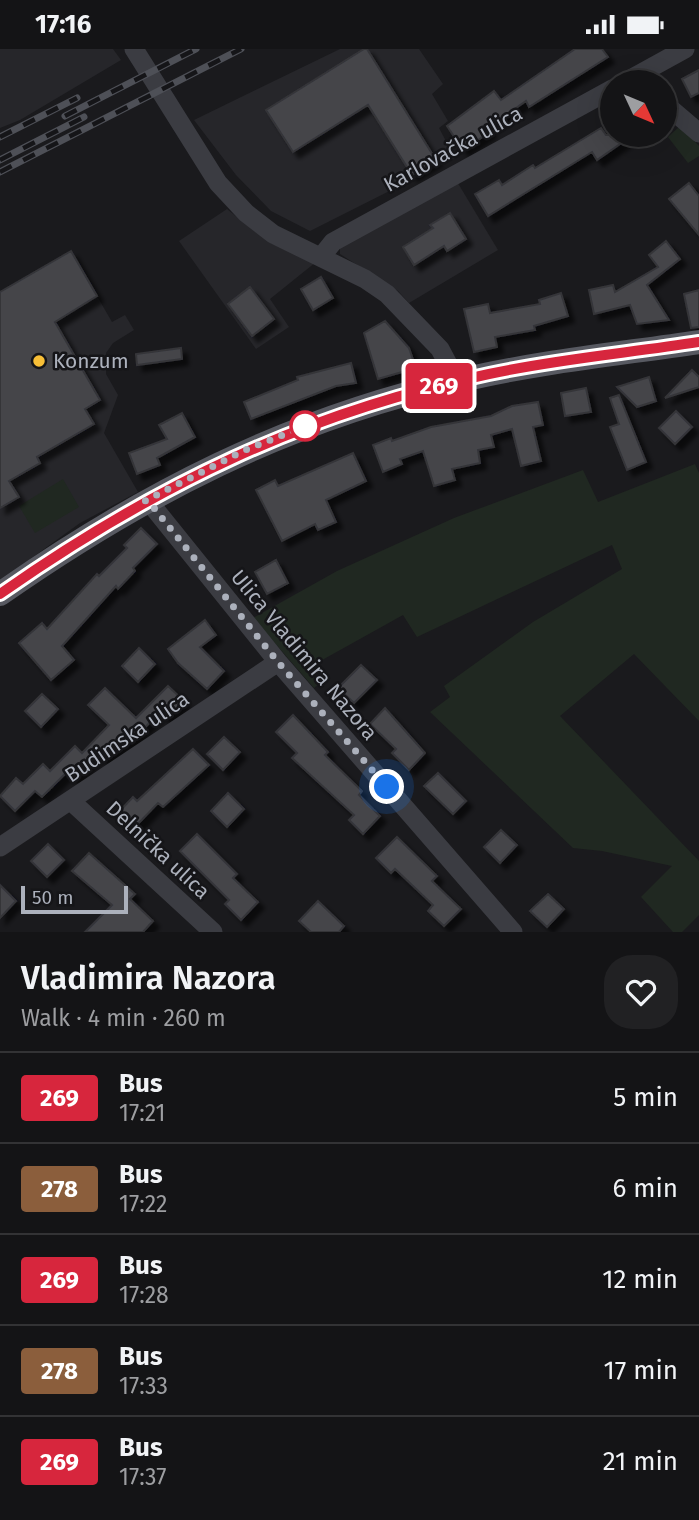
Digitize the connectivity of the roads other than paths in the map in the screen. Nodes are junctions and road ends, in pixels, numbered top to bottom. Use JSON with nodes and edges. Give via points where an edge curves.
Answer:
{"nodes":[{"id":1,"x":134,"y":49,"type":"edge"},
{"id":2,"x":685,"y":49,"type":"edge"},
{"id":3,"x":650,"y":70,"type":"edge"},
{"id":4,"x":600,"y":96,"type":"edge"},
{"id":5,"x":677,"y":114,"type":"edge"},
{"id":6,"x":699,"y":133,"type":"edge"},
{"id":7,"x":321,"y":257,"type":"junction"},
{"id":8,"x":699,"y":342,"type":"edge"},
{"id":9,"x":457,"y":381,"type":"junction"},
{"id":10,"x":145,"y":501,"type":"junction"},
{"id":11,"x":0,"y":594,"type":"edge"},
{"id":12,"x":278,"y":662,"type":"junction"},
{"id":13,"x":72,"y":802,"type":"junction"},
{"id":14,"x":0,"y":847,"type":"edge"},
{"id":15,"x":214,"y":932,"type":"edge"},
{"id":16,"x":513,"y":932,"type":"edge"}],
"edges":[{"from":1,"to":7,"type":"street","via":[[218,183],[273,234]]},
{"from":2,"to":3,"type":"street"},
{"from":4,"to":7,"type":"street","name":"Karlovačka ulica","via":[[333,242]]},
{"from":5,"to":6,"type":"street"},
{"from":7,"to":9,"type":"street","via":[[365,279],[405,310],[440,349]]},
{"from":8,"to":9,"type":"main road"},
{"from":9,"to":10,"type":"main road","via":[[286,433]]},
{"from":10,"to":11,"type":"main road"},
{"from":10,"to":12,"type":"street","name":"Ulica Vladimira Nazora"},
{"from":12,"to":13,"type":"street","name":"Budimska ulica"},
{"from":12,"to":16,"type":"street","name":"Ulica Vladimira Nazora"},
{"from":13,"to":14,"type":"street","name":"Budimska ulica"},
{"from":13,"to":15,"type":"street","name":"Delnička ulica"}]}
